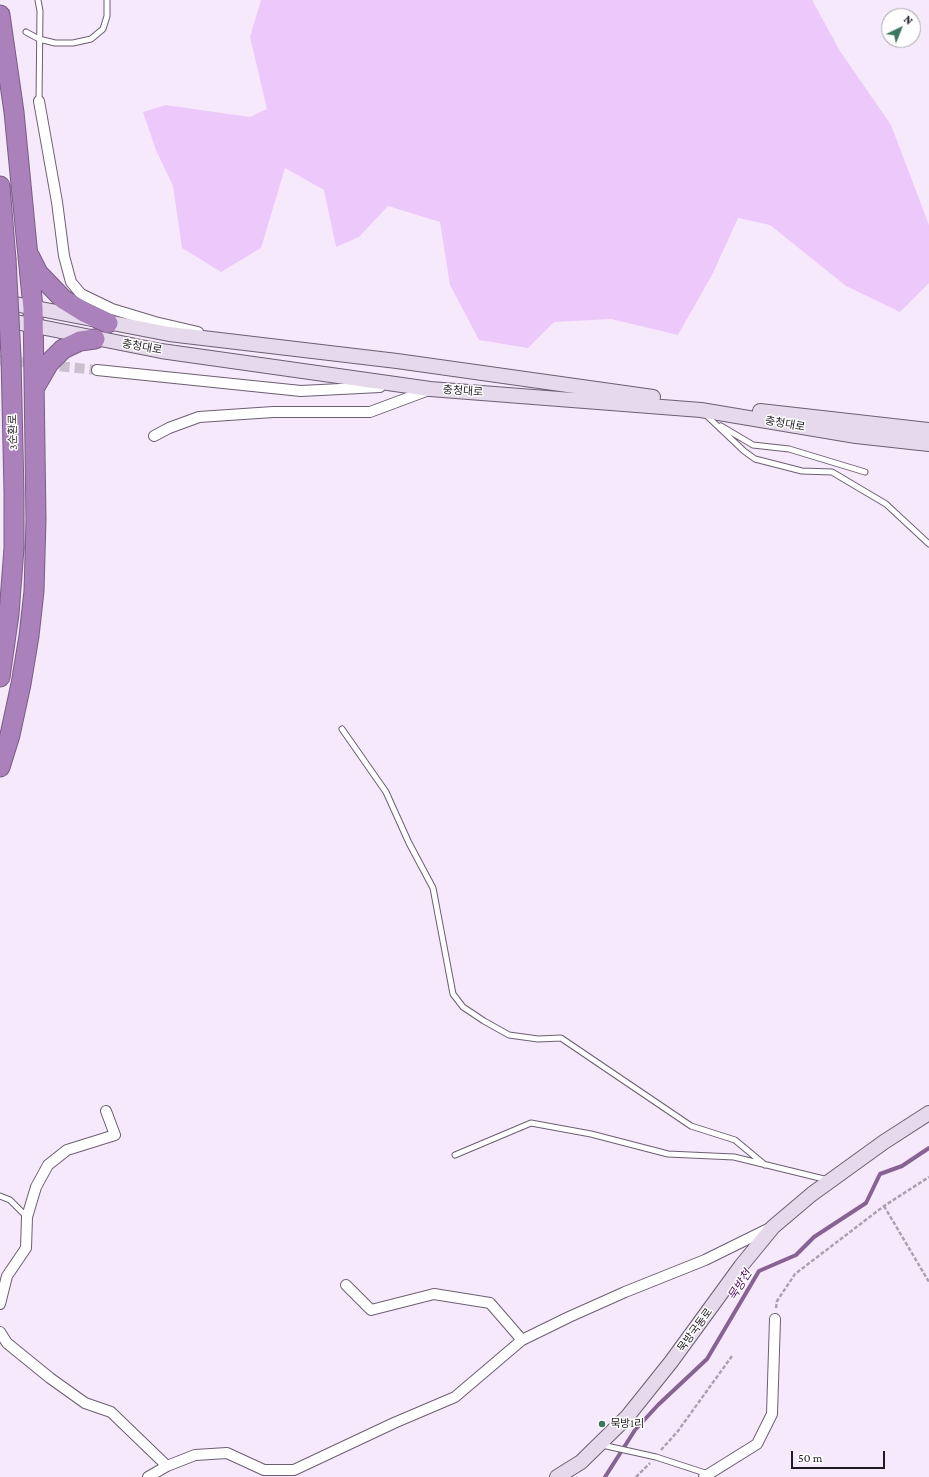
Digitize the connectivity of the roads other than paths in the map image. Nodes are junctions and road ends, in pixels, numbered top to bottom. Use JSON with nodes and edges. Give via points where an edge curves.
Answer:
{"nodes":[{"id":1,"x":38,"y":0,"type":"edge"},
{"id":2,"x":108,"y":0,"type":"edge"},
{"id":3,"x":0,"y":15,"type":"edge"},
{"id":4,"x":26,"y":32,"type":"dead end"},
{"id":5,"x":39,"y":39,"type":"junction"},
{"id":6,"x":39,"y":102,"type":"joint"},
{"id":7,"x":0,"y":186,"type":"edge"},
{"id":8,"x":28,"y":252,"type":"junction"},
{"id":9,"x":0,"y":280,"type":"edge"},
{"id":10,"x":31,"y":282,"type":"junction"},
{"id":11,"x":0,"y":301,"type":"edge"},
{"id":12,"x":34,"y":317,"type":"junction"},
{"id":13,"x":0,"y":319,"type":"edge"},
{"id":14,"x":108,"y":323,"type":"junction"},
{"id":15,"x":95,"y":339,"type":"junction"},
{"id":16,"x":249,"y":344,"type":"junction"},
{"id":17,"x":34,"y":354,"type":"junction"},
{"id":18,"x":5,"y":355,"type":"edge"},
{"id":19,"x":97,"y":370,"type":"tunnel mouth"},
{"id":20,"x":402,"y":385,"type":"junction"},
{"id":21,"x":34,"y":388,"type":"junction"},
{"id":22,"x":430,"y":389,"type":"junction"},
{"id":23,"x":700,"y":410,"type":"junction"},
{"id":24,"x":711,"y":420,"type":"junction"},
{"id":25,"x":929,"y":430,"type":"edge"},
{"id":26,"x":154,"y":436,"type":"dead end"},
{"id":27,"x":929,"y":444,"type":"edge"},
{"id":28,"x":865,"y":472,"type":"dead end"},
{"id":29,"x":929,"y":544,"type":"edge"},
{"id":30,"x":0,"y":677,"type":"edge"},
{"id":31,"x":342,"y":729,"type":"dead end"},
{"id":32,"x":0,"y":767,"type":"edge"},
{"id":33,"x":106,"y":1111,"type":"dead end"},
{"id":34,"x":929,"y":1113,"type":"edge"},
{"id":35,"x":456,"y":1155,"type":"dead end"},
{"id":36,"x":765,"y":1165,"type":"junction"},
{"id":37,"x":831,"y":1180,"type":"junction"},
{"id":38,"x":0,"y":1196,"type":"edge"},
{"id":39,"x":27,"y":1217,"type":"junction"},
{"id":40,"x":773,"y":1227,"type":"junction"},
{"id":41,"x":346,"y":1285,"type":"dead end"},
{"id":42,"x":0,"y":1304,"type":"edge"},
{"id":43,"x":775,"y":1319,"type":"road end"},
{"id":44,"x":0,"y":1332,"type":"edge"},
{"id":45,"x":522,"y":1340,"type":"junction"},
{"id":46,"x":605,"y":1446,"type":"junction"},
{"id":47,"x":167,"y":1466,"type":"junction"},
{"id":48,"x":707,"y":1476,"type":"edge"},
{"id":49,"x":148,"y":1477,"type":"edge"},
{"id":50,"x":557,"y":1477,"type":"edge"}],
"edges":[{"from":1,"to":5,"type":"lane"},
{"from":2,"to":5,"type":"lane","via":[[103,28],[91,39],[55,43]]},
{"from":3,"to":8,"type":"highway","via":[[14,112]]},
{"from":4,"to":5,"type":"lane"},
{"from":5,"to":6,"type":"lane"},
{"from":6,"to":16,"type":"street","via":[[64,256],[71,282],[81,294],[112,309],[155,322]]},
{"from":7,"to":18,"type":"highway","name":"3순환로","bridge":true,"via":[[6,260]]},
{"from":8,"to":10,"type":"highway"},
{"from":8,"to":14,"type":"highway","via":[[38,273],[63,298],[84,312]]},
{"from":9,"to":10,"type":"highway"},
{"from":10,"to":12,"type":"highway"},
{"from":11,"to":12,"type":"main road","name":"충청대로"},
{"from":12,"to":13,"type":"main road","name":"충청대로"},
{"from":12,"to":14,"type":"main road","name":"충청대로"},
{"from":12,"to":15,"type":"main road","name":"충청대로"},
{"from":12,"to":17,"type":"highway"},
{"from":14,"to":16,"type":"main road","name":"충청대로"},
{"from":15,"to":20,"type":"main road","name":"충청대로","via":[[161,351]]},
{"from":15,"to":21,"type":"highway","via":[[80,341],[55,356]]},
{"from":16,"to":25,"type":"main road","name":"충청대로","via":[[397,361],[699,404]]},
{"from":17,"to":18,"type":"highway"},
{"from":17,"to":21,"type":"highway"},
{"from":18,"to":30,"type":"highway","name":"3순환로","via":[[14,493],[14,548],[9,614]]},
{"from":19,"to":20,"type":"street","via":[[300,391]]},
{"from":20,"to":22,"type":"main road","name":"충청대로"},
{"from":21,"to":32,"type":"highway","via":[[34,591],[21,684]]},
{"from":22,"to":23,"type":"main road","name":"충청대로"},
{"from":22,"to":26,"type":"street","via":[[370,412],[273,412],[199,417]]},
{"from":23,"to":24,"type":"lane"},
{"from":23,"to":27,"type":"main road","name":"충청대로","via":[[856,436]]},
{"from":24,"to":28,"type":"lane","via":[[753,445],[789,449]]},
{"from":24,"to":29,"type":"lane","via":[[755,459],[802,471],[832,472],[886,504]]},
{"from":31,"to":36,"type":"lane","via":[[386,792],[433,888],[453,994],[463,1007],[509,1035],[538,1040],[561,1038],[691,1126],[735,1140]]},
{"from":33,"to":39,"type":"street","via":[[115,1135],[68,1150],[48,1165],[36,1187]]},
{"from":34,"to":37,"type":"main road","name":"묵방국동로"},
{"from":35,"to":36,"type":"lane","via":[[531,1123],[591,1134],[668,1154],[734,1157]]},
{"from":36,"to":37,"type":"lane"},
{"from":37,"to":40,"type":"main road","name":"묵방국동로"},
{"from":38,"to":39,"type":"lane","via":[[10,1200]]},
{"from":39,"to":42,"type":"street","via":[[26,1248],[7,1276]]},
{"from":40,"to":45,"type":"street","via":[[705,1260],[624,1292]]},
{"from":40,"to":46,"type":"main road","name":"묵방국동로"},
{"from":41,"to":45,"type":"street","via":[[371,1310],[434,1294],[490,1302]]},
{"from":43,"to":48,"type":"street","via":[[772,1414],[757,1444]]},
{"from":44,"to":47,"type":"street","via":[[6,1343],[73,1395],[85,1403],[110,1412]]},
{"from":45,"to":47,"type":"street","via":[[455,1397],[294,1470],[264,1470],[227,1453],[195,1455]]},
{"from":46,"to":48,"type":"lane","via":[[656,1457]]},
{"from":46,"to":50,"type":"main road","name":"묵방국동로"},
{"from":47,"to":49,"type":"street"}]}
